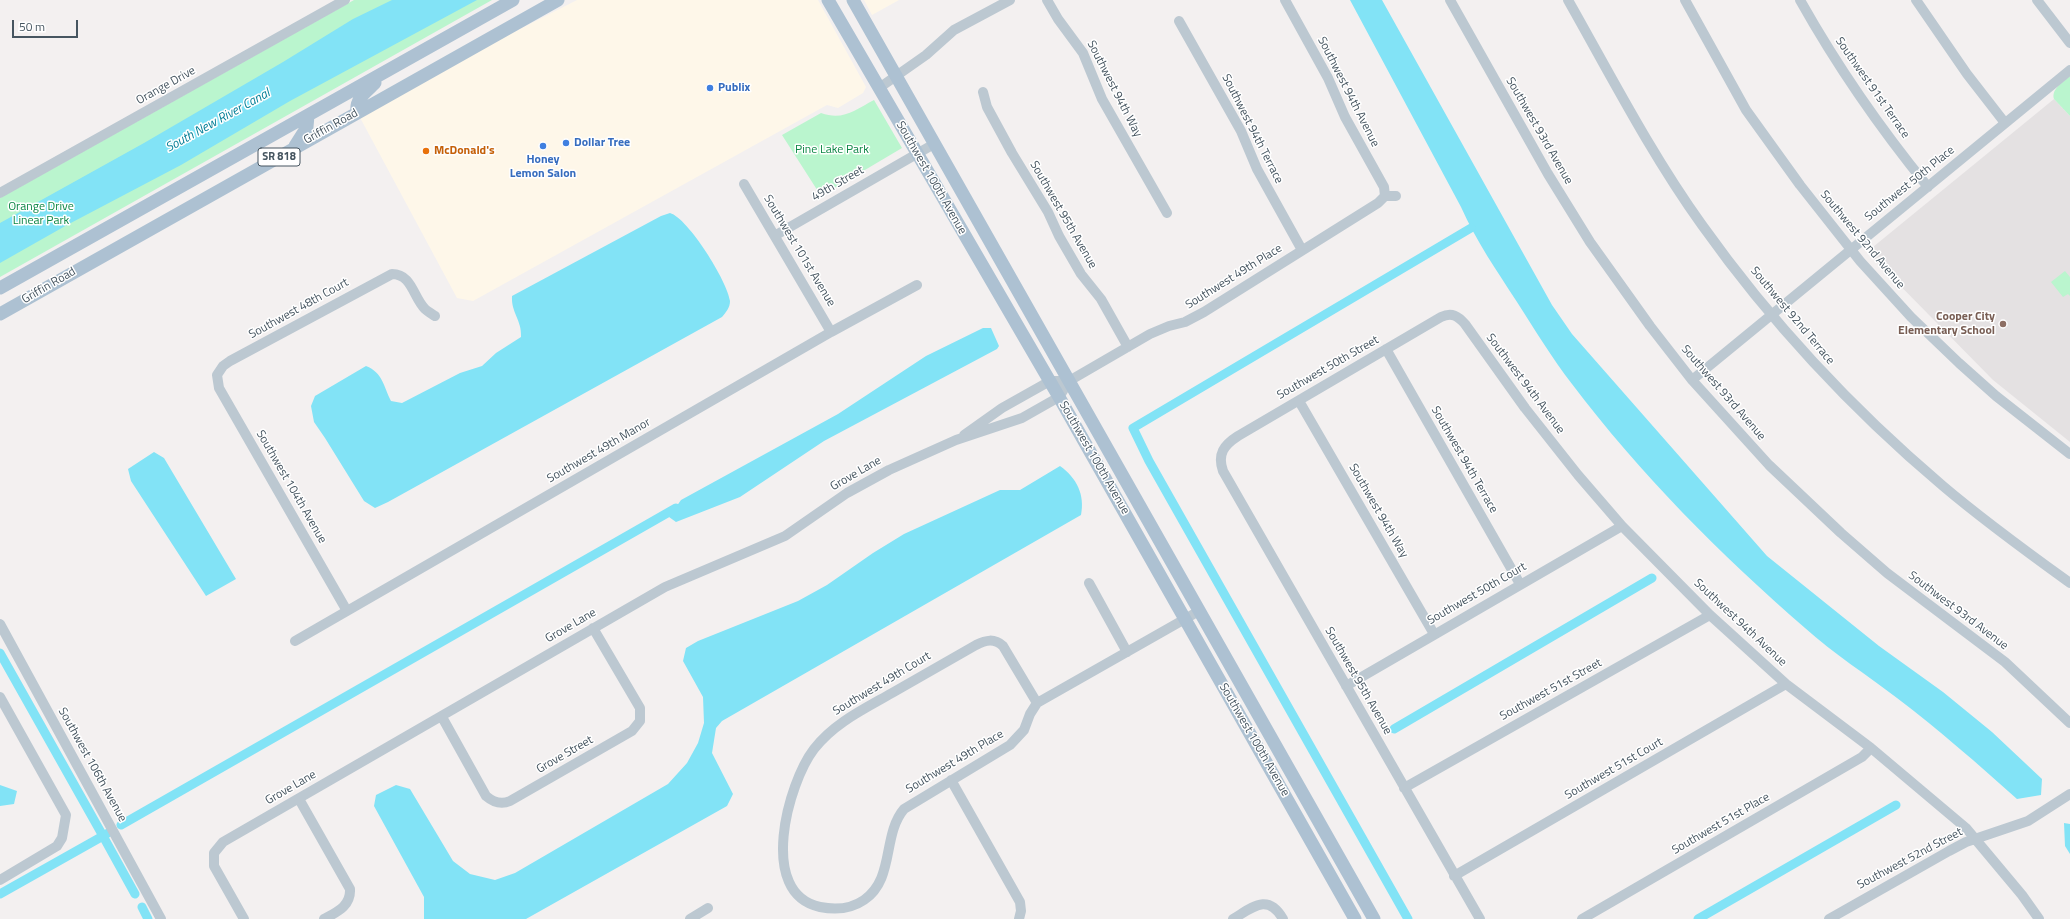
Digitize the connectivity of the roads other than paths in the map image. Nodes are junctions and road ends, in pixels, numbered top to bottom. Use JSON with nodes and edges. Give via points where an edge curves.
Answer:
{"nodes":[{"id":1,"x":345,"y":0,"type":"edge"},
{"id":2,"x":513,"y":0,"type":"edge"},
{"id":3,"x":558,"y":0,"type":"edge"},
{"id":4,"x":828,"y":0,"type":"edge"},
{"id":5,"x":852,"y":0,"type":"edge"},
{"id":6,"x":1010,"y":0,"type":"edge"},
{"id":7,"x":1048,"y":0,"type":"edge"},
{"id":8,"x":1285,"y":0,"type":"edge"},
{"id":9,"x":1450,"y":0,"type":"edge"},
{"id":10,"x":1568,"y":0,"type":"edge"},
{"id":11,"x":1685,"y":0,"type":"edge"},
{"id":12,"x":1800,"y":0,"type":"edge"},
{"id":13,"x":1916,"y":0,"type":"edge"},
{"id":14,"x":2037,"y":0,"type":"edge"},
{"id":15,"x":1178,"y":21,"type":"dead end"},
{"id":16,"x":2070,"y":43,"type":"edge"},
{"id":17,"x":2070,"y":70,"type":"edge"},
{"id":18,"x":386,"y":72,"type":"junction"},
{"id":19,"x":895,"y":76,"type":"junction"},
{"id":20,"x":879,"y":88,"type":"junction"},
{"id":21,"x":984,"y":92,"type":"dead end"},
{"id":22,"x":357,"y":112,"type":"junction"},
{"id":23,"x":308,"y":115,"type":"junction"},
{"id":24,"x":2005,"y":123,"type":"junction"},
{"id":25,"x":934,"y":144,"type":"junction"},
{"id":26,"x":293,"y":149,"type":"junction"},
{"id":27,"x":917,"y":153,"type":"junction"},
{"id":28,"x":744,"y":184,"type":"dead end"},
{"id":29,"x":1928,"y":187,"type":"junction"},
{"id":30,"x":0,"y":193,"type":"edge"},
{"id":31,"x":1385,"y":196,"type":"junction"},
{"id":32,"x":1396,"y":196,"type":"dead end"},
{"id":33,"x":1167,"y":213,"type":"dead end"},
{"id":34,"x":776,"y":235,"type":"junction"},
{"id":35,"x":1850,"y":249,"type":"junction"},
{"id":36,"x":1302,"y":250,"type":"junction"},
{"id":37,"x":917,"y":285,"type":"dead end"},
{"id":38,"x":0,"y":288,"type":"edge"},
{"id":39,"x":0,"y":314,"type":"edge"},
{"id":40,"x":1772,"y":314,"type":"junction"},
{"id":41,"x":1454,"y":315,"type":"joint"},
{"id":42,"x":435,"y":316,"type":"dead end"},
{"id":43,"x":831,"y":332,"type":"junction"},
{"id":44,"x":1128,"y":347,"type":"junction"},
{"id":45,"x":1386,"y":349,"type":"junction"},
{"id":46,"x":214,"y":374,"type":"joint"},
{"id":47,"x":1692,"y":380,"type":"junction"},
{"id":48,"x":1050,"y":381,"type":"junction"},
{"id":49,"x":1069,"y":381,"type":"junction"},
{"id":50,"x":1059,"y":396,"type":"junction"},
{"id":51,"x":1299,"y":401,"type":"junction"},
{"id":52,"x":956,"y":440,"type":"junction"},
{"id":53,"x":1220,"y":454,"type":"joint"},
{"id":54,"x":2070,"y":454,"type":"edge"},
{"id":55,"x":1622,"y":526,"type":"junction"},
{"id":56,"x":1089,"y":583,"type":"dead end"},
{"id":57,"x":2070,"y":583,"type":"edge"},
{"id":58,"x":1520,"y":584,"type":"junction"},
{"id":59,"x":347,"y":611,"type":"junction"},
{"id":60,"x":1200,"y":611,"type":"junction"},
{"id":61,"x":1710,"y":615,"type":"junction"},
{"id":62,"x":1185,"y":619,"type":"junction"},
{"id":63,"x":0,"y":624,"type":"edge"},
{"id":64,"x":593,"y":628,"type":"junction"},
{"id":65,"x":1434,"y":634,"type":"junction"},
{"id":66,"x":295,"y":641,"type":"dead end"},
{"id":67,"x":1127,"y":652,"type":"junction"},
{"id":68,"x":1786,"y":684,"type":"junction"},
{"id":69,"x":1346,"y":686,"type":"junction"},
{"id":70,"x":0,"y":697,"type":"edge"},
{"id":71,"x":1037,"y":703,"type":"junction"},
{"id":72,"x":442,"y":717,"type":"junction"},
{"id":73,"x":2070,"y":723,"type":"edge"},
{"id":74,"x":1871,"y":748,"type":"junction"},
{"id":75,"x":951,"y":780,"type":"junction"},
{"id":76,"x":1404,"y":788,"type":"junction"},
{"id":77,"x":2070,"y":794,"type":"edge"},
{"id":78,"x":299,"y":799,"type":"junction"},
{"id":79,"x":1977,"y":839,"type":"junction"},
{"id":80,"x":1454,"y":876,"type":"junction"},
{"id":81,"x":0,"y":880,"type":"edge"},
{"id":82,"x":815,"y":906,"type":"joint"},
{"id":83,"x":708,"y":908,"type":"dead end"},
{"id":84,"x":161,"y":919,"type":"edge"},
{"id":85,"x":244,"y":919,"type":"edge"},
{"id":86,"x":324,"y":919,"type":"edge"},
{"id":87,"x":690,"y":919,"type":"edge"},
{"id":88,"x":1019,"y":919,"type":"edge"},
{"id":89,"x":1233,"y":919,"type":"edge"},
{"id":90,"x":1283,"y":919,"type":"edge"},
{"id":91,"x":1355,"y":919,"type":"edge"},
{"id":92,"x":1374,"y":919,"type":"edge"},
{"id":93,"x":1480,"y":919,"type":"edge"},
{"id":94,"x":1582,"y":919,"type":"edge"},
{"id":95,"x":1829,"y":919,"type":"edge"},
{"id":96,"x":2039,"y":919,"type":"edge"}],
"edges":[{"from":1,"to":30,"type":"street","name":"Orange Drive"},
{"from":2,"to":18,"type":"main road","name":"Griffin Road","number":"SR 818"},
{"from":3,"to":22,"type":"main road","name":"Griffin Road","number":"SR 818"},
{"from":4,"to":20,"type":"main road","name":"Southwest 100th Avenue"},
{"from":5,"to":19,"type":"main road","name":"Southwest 100th Avenue"},
{"from":6,"to":19,"type":"street","via":[[954,30],[926,55]]},
{"from":7,"to":33,"type":"street","name":"Southwest 94th Way","via":[[1086,58],[1102,99]]},
{"from":8,"to":31,"type":"street","name":"Southwest 94th Avenue","via":[[1384,187]]},
{"from":9,"to":47,"type":"street","name":"Southwest 93rd Avenue","via":[[1548,174],[1590,242]]},
{"from":10,"to":40,"type":"street","name":"Southwest 92nd Terrace","via":[[1664,168],[1722,252]]},
{"from":11,"to":35,"type":"street","name":"Southwest 92nd Avenue","via":[[1746,110]]},
{"from":12,"to":29,"type":"street","name":"Southwest 91st Terrace","via":[[1834,58],[1877,122]]},
{"from":13,"to":24,"type":"street","via":[[1966,74]]},
{"from":14,"to":16,"type":"street"},
{"from":15,"to":36,"type":"street","name":"Southwest 94th Terrace","via":[[1241,131],[1257,169]]},
{"from":17,"to":24,"type":"street","name":"Southwest 50th Place"},
{"from":18,"to":22,"type":"main road","via":[[358,99]]},
{"from":18,"to":23,"type":"main road","name":"Griffin Road","number":"SR 818"},
{"from":19,"to":20,"type":"street"},
{"from":19,"to":25,"type":"main road","name":"Southwest 100th Avenue"},
{"from":20,"to":27,"type":"main road","name":"Southwest 100th Avenue"},
{"from":21,"to":44,"type":"street","name":"Southwest 95th Avenue","via":[[987,107],[1012,153],[1048,212],[1081,274],[1101,299]]},
{"from":22,"to":26,"type":"main road","name":"Griffin Road","number":"SR 818"},
{"from":23,"to":26,"type":"main road","via":[[307,126]]},
{"from":23,"to":38,"type":"main road","name":"Griffin Road","number":"SR 818"},
{"from":24,"to":29,"type":"street","name":"Southwest 50th Place"},
{"from":25,"to":27,"type":"street","name":"49th Street"},
{"from":25,"to":49,"type":"main road","name":"Southwest 100th Avenue"},
{"from":26,"to":39,"type":"main road","name":"Griffin Road","number":"SR 818"},
{"from":27,"to":34,"type":"street","name":"49th Street"},
{"from":27,"to":48,"type":"main road","name":"Southwest 100th Avenue"},
{"from":28,"to":34,"type":"street","name":"Southwest 101st Avenue"},
{"from":29,"to":35,"type":"street","name":"Southwest 50th Place"},
{"from":31,"to":32,"type":"street"},
{"from":31,"to":36,"type":"street","name":"Southwest 49th Place","via":[[1378,203]]},
{"from":34,"to":43,"type":"street","name":"Southwest 101st Avenue"},
{"from":35,"to":40,"type":"street","name":"Southwest 50th Place"},
{"from":35,"to":54,"type":"street","name":"Southwest 92nd Avenue","via":[[1912,318],[1954,359],[1996,396]]},
{"from":36,"to":44,"type":"street","name":"Southwest 49th Place","via":[[1194,318],[1160,329]]},
{"from":37,"to":43,"type":"street","name":"Southwest 49th Manor"},
{"from":40,"to":47,"type":"street","name":"Southwest 50th Place"},
{"from":40,"to":57,"type":"street","name":"Southwest 92nd Terrace","via":[[1837,388],[1914,461]]},
{"from":41,"to":45,"type":"street","name":"Southwest 50th Street","via":[[1441,317]]},
{"from":41,"to":55,"type":"street","name":"Southwest 94th Avenue","via":[[1465,324],[1537,423]]},
{"from":42,"to":46,"type":"street","name":"Southwest 48th Court","via":[[424,308],[402,275],[392,274],[230,361]]},
{"from":43,"to":59,"type":"street","name":"Southwest 49th Manor"},
{"from":44,"to":49,"type":"street","name":"Southwest 49th Place"},
{"from":45,"to":51,"type":"street","name":"Southwest 50th Street"},
{"from":45,"to":58,"type":"street","name":"Southwest 94th Terrace"},
{"from":46,"to":59,"type":"street","name":"Southwest 104th Avenue","via":[[219,388]]},
{"from":47,"to":73,"type":"street","name":"Southwest 93rd Avenue","via":[[1769,465],[1840,533],[2005,662]]},
{"from":48,"to":49,"type":"street","name":"Grove Lane"},
{"from":48,"to":50,"type":"main road","name":"Southwest 100th Avenue"},
{"from":48,"to":52,"type":"street","name":"Grove Lane","via":[[1002,408]]},
{"from":49,"to":50,"type":"street","name":"Grove Lane"},
{"from":49,"to":60,"type":"main road","name":"Southwest 100th Avenue"},
{"from":50,"to":52,"type":"street","name":"Grove Lane","via":[[1022,418]]},
{"from":50,"to":62,"type":"main road","name":"Southwest 100th Avenue"},
{"from":51,"to":53,"type":"street","name":"Southwest 50th Street","via":[[1231,441]]},
{"from":51,"to":65,"type":"street","name":"Southwest 94th Way"},
{"from":52,"to":64,"type":"street","name":"Grove Lane","via":[[867,481],[785,536],[672,584]]},
{"from":53,"to":69,"type":"street","name":"Southwest 95th Avenue","via":[[1223,471]]},
{"from":55,"to":58,"type":"street","name":"Southwest 50th Court"},
{"from":55,"to":61,"type":"street","name":"Southwest 94th Avenue"},
{"from":56,"to":67,"type":"street"},
{"from":58,"to":65,"type":"street","name":"Southwest 50th Court"},
{"from":59,"to":66,"type":"street","name":"Southwest 49th Manor"},
{"from":60,"to":62,"type":"street"},
{"from":60,"to":92,"type":"main road","name":"Southwest 100th Avenue"},
{"from":61,"to":68,"type":"street","name":"Southwest 94th Avenue"},
{"from":61,"to":76,"type":"street","name":"Southwest 51st Street"},
{"from":62,"to":67,"type":"street"},
{"from":62,"to":91,"type":"main road","name":"Southwest 100th Avenue"},
{"from":63,"to":84,"type":"street","name":"Southwest 106th Avenue"},
{"from":64,"to":72,"type":"street","name":"Grove Lane"},
{"from":64,"to":72,"type":"street","name":"Grove Street","via":[[641,712],[632,731],[510,801],[497,802],[486,796]]},
{"from":65,"to":69,"type":"street","name":"Southwest 50th Court"},
{"from":67,"to":71,"type":"street"},
{"from":68,"to":74,"type":"street","name":"Southwest 94th Avenue"},
{"from":68,"to":80,"type":"street","name":"Southwest 51st Court"},
{"from":69,"to":76,"type":"street","name":"Southwest 95th Avenue"},
{"from":70,"to":81,"type":"street","via":[[66,815],[62,838],[57,846]]},
{"from":71,"to":75,"type":"street","name":"Southwest 49th Place","via":[[1018,738],[1000,752]]},
{"from":71,"to":82,"type":"street","name":"Southwest 49th Court","via":[[1007,651],[999,642],[990,640],[976,645],[834,728],[814,748],[800,772],[792,794],[783,848],[783,867],[792,888],[800,897]]},
{"from":72,"to":78,"type":"street","name":"Grove Lane"},
{"from":74,"to":79,"type":"street","name":"Southwest 94th Avenue"},
{"from":74,"to":94,"type":"street","name":"Southwest 51st Place","via":[[1862,757]]},
{"from":75,"to":82,"type":"street","name":"Southwest 49th Place","via":[[914,801],[897,817],[883,874],[872,894],[837,909]]},
{"from":75,"to":88,"type":"street","via":[[1020,902],[1022,911]]},
{"from":76,"to":80,"type":"street","name":"Southwest 95th Avenue"},
{"from":77,"to":79,"type":"street","name":"Southwest 52nd Street","via":[[2028,821]]},
{"from":78,"to":85,"type":"street","name":"Grove Lane","via":[[223,842],[215,850],[215,869]]},
{"from":78,"to":86,"type":"street","via":[[349,886],[348,902]]},
{"from":79,"to":95,"type":"street","name":"Southwest 52nd Street","via":[[1949,851]]},
{"from":79,"to":96,"type":"street","name":"Southwest 94th Avenue"},
{"from":80,"to":93,"type":"street","name":"Southwest 95th Avenue"},
{"from":83,"to":87,"type":"street"},
{"from":89,"to":90,"type":"street","via":[[1254,907],[1270,904],[1278,910]]}]}
